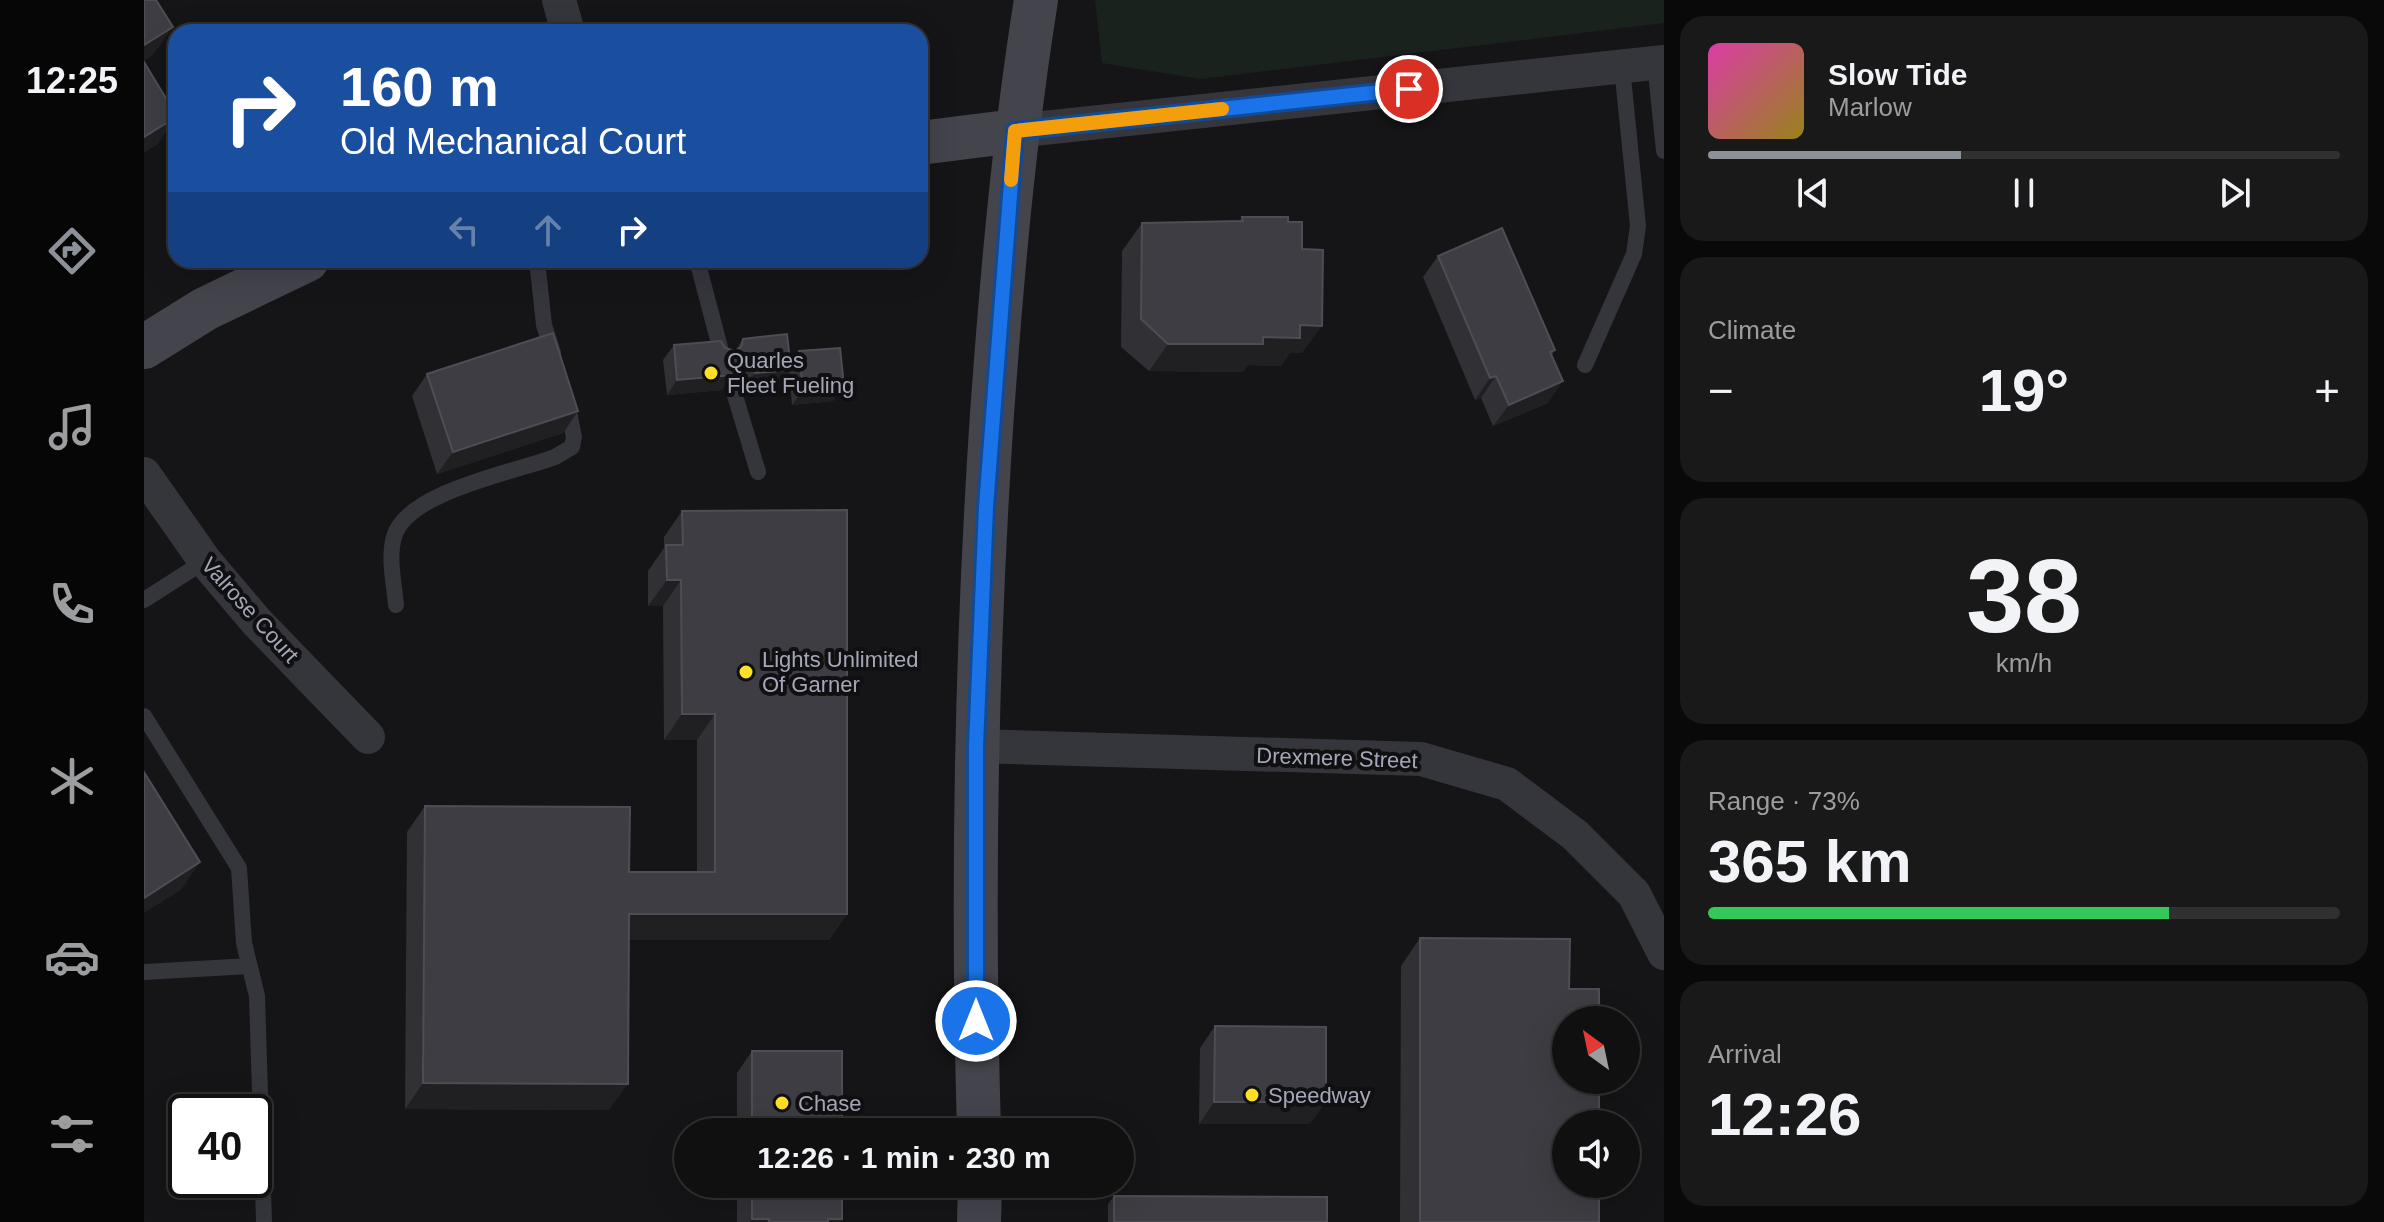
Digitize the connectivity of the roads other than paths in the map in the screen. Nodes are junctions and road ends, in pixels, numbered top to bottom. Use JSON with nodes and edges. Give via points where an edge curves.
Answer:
{"nodes":[{"id":1,"x":559,"y":0,"type":"edge"},
{"id":2,"x":1036,"y":0,"type":"edge"},
{"id":3,"x":566,"y":24,"type":"edge"},
{"id":4,"x":1660,"y":63,"type":"edge"},
{"id":5,"x":1622,"y":67,"type":"junction"},
{"id":6,"x":1015,"y":131,"type":"junction"},
{"id":7,"x":928,"y":142,"type":"edge"},
{"id":8,"x":1664,"y":151,"type":"edge"},
{"id":9,"x":290,"y":268,"type":"edge"},
{"id":10,"x":538,"y":268,"type":"edge"},
{"id":11,"x":699,"y":268,"type":"edge"},
{"id":12,"x":144,"y":347,"type":"edge"},
{"id":13,"x":722,"y":355,"type":"edge"},
{"id":14,"x":1585,"y":365,"type":"dead end"},
{"id":15,"x":733,"y":389,"type":"edge"},
{"id":16,"x":758,"y":472,"type":"dead end"},
{"id":17,"x":144,"y":474,"type":"edge"},
{"id":18,"x":205,"y":561,"type":"junction"},
{"id":19,"x":144,"y":600,"type":"edge"},
{"id":20,"x":396,"y":605,"type":"dead end"},
{"id":21,"x":144,"y":716,"type":"edge"},
{"id":22,"x":368,"y":737,"type":"dead end"},
{"id":23,"x":976,"y":746,"type":"junction"},
{"id":24,"x":1663,"y":948,"type":"edge"},
{"id":25,"x":250,"y":966,"type":"junction"},
{"id":26,"x":144,"y":972,"type":"edge"},
{"id":27,"x":979,"y":1118,"type":"edge"},
{"id":28,"x":980,"y":1198,"type":"edge"},
{"id":29,"x":264,"y":1222,"type":"edge"},
{"id":30,"x":979,"y":1222,"type":"edge"}],
"edges":[{"from":1,"to":3,"type":"street"},
{"from":2,"to":6,"type":"street"},
{"from":4,"to":5,"type":"street"},
{"from":4,"to":8,"type":"lane"},
{"from":5,"to":6,"type":"street"},
{"from":5,"to":14,"type":"lane","via":[[1638,226],[1634,254]]},
{"from":6,"to":7,"type":"street"},
{"from":6,"to":23,"type":"street","via":[[986,507]]},
{"from":9,"to":12,"type":"street","via":[[205,309]]},
{"from":10,"to":20,"type":"lane","via":[[544,325],[574,437],[572,447],[407,513],[394,536]]},
{"from":11,"to":13,"type":"lane"},
{"from":15,"to":16,"type":"lane"},
{"from":17,"to":18,"type":"street","name":"Valrose Court"},
{"from":18,"to":19,"type":"lane"},
{"from":18,"to":22,"type":"street","name":"Valrose Court"},
{"from":21,"to":25,"type":"lane","via":[[239,868]]},
{"from":23,"to":24,"type":"street","name":"Drexmere Street","via":[[1421,759],[1507,784],[1575,835],[1634,894]]},
{"from":23,"to":27,"type":"street"},
{"from":25,"to":26,"type":"lane"},
{"from":25,"to":29,"type":"lane","via":[[257,996]]},
{"from":28,"to":30,"type":"street"}]}
